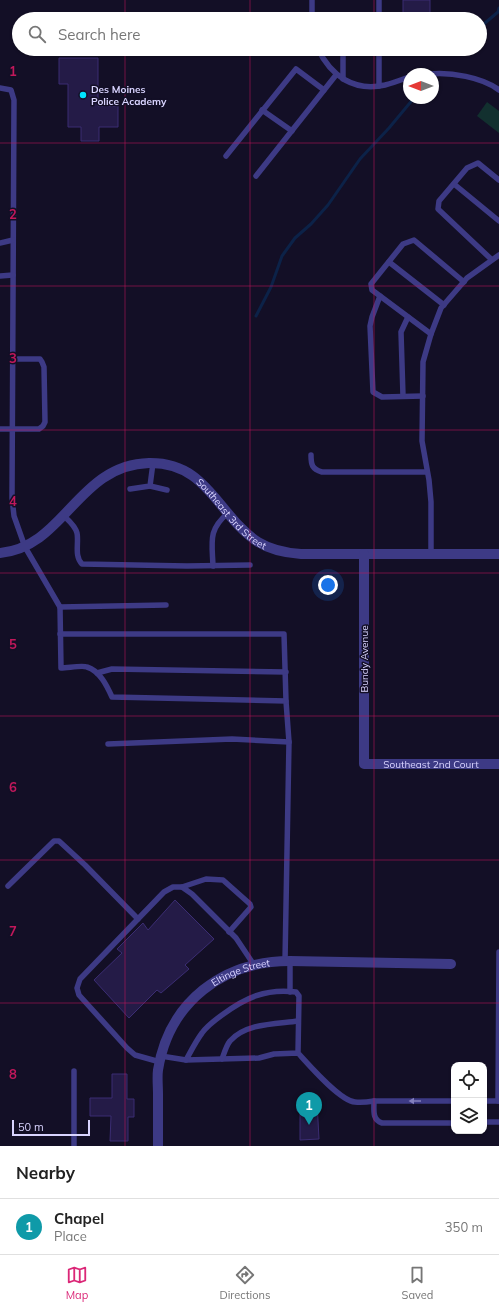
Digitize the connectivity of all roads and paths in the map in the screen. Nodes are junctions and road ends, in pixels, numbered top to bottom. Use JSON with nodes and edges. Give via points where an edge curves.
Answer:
{"nodes":[{"id":1,"x":312,"y":0,"type":"edge"},
{"id":2,"x":379,"y":0,"type":"edge"},
{"id":3,"x":312,"y":12,"type":"edge"},
{"id":4,"x":379,"y":12,"type":"edge"},
{"id":5,"x":322,"y":56,"type":"edge"},
{"id":6,"x":343,"y":56,"type":"edge"},
{"id":7,"x":379,"y":56,"type":"edge"},
{"id":8,"x":439,"y":74,"type":"edge"},
{"id":9,"x":336,"y":75,"type":"junction"},
{"id":10,"x":343,"y":78,"type":"junction"},
{"id":11,"x":403,"y":79,"type":"edge"},
{"id":12,"x":379,"y":86,"type":"junction"},
{"id":13,"x":0,"y":88,"type":"edge"},
{"id":14,"x":324,"y":90,"type":"junction"},
{"id":15,"x":499,"y":90,"type":"edge"},
{"id":16,"x":262,"y":110,"type":"junction"},
{"id":17,"x":292,"y":131,"type":"junction"},
{"id":18,"x":226,"y":156,"type":"dead end"},
{"id":19,"x":256,"y":176,"type":"dead end"},
{"id":20,"x":499,"y":180,"type":"edge"},
{"id":21,"x":454,"y":184,"type":"junction"},
{"id":22,"x":499,"y":221,"type":"edge"},
{"id":23,"x":13,"y":240,"type":"junction"},
{"id":24,"x":0,"y":243,"type":"edge"},
{"id":25,"x":499,"y":255,"type":"edge"},
{"id":26,"x":491,"y":259,"type":"junction"},
{"id":27,"x":389,"y":262,"type":"junction"},
{"id":28,"x":13,"y":275,"type":"junction"},
{"id":29,"x":0,"y":276,"type":"edge"},
{"id":30,"x":464,"y":282,"type":"junction"},
{"id":31,"x":380,"y":296,"type":"junction"},
{"id":32,"x":444,"y":306,"type":"junction"},
{"id":33,"x":408,"y":317,"type":"junction"},
{"id":34,"x":431,"y":334,"type":"junction"},
{"id":35,"x":12,"y":359,"type":"junction"},
{"id":36,"x":403,"y":396,"type":"junction"},
{"id":37,"x":423,"y":396,"type":"junction"},
{"id":38,"x":0,"y":430,"type":"edge"},
{"id":39,"x":12,"y":430,"type":"junction"},
{"id":40,"x":310,"y":455,"type":"dead end"},
{"id":41,"x":153,"y":463,"type":"junction"},
{"id":42,"x":427,"y":472,"type":"junction"},
{"id":43,"x":150,"y":486,"type":"junction"},
{"id":44,"x":130,"y":489,"type":"dead end"},
{"id":45,"x":167,"y":490,"type":"dead end"},
{"id":46,"x":229,"y":513,"type":"junction"},
{"id":47,"x":63,"y":515,"type":"junction"},
{"id":48,"x":26,"y":547,"type":"junction"},
{"id":49,"x":0,"y":553,"type":"edge"},
{"id":50,"x":364,"y":554,"type":"junction"},
{"id":51,"x":431,"y":554,"type":"junction"},
{"id":52,"x":499,"y":554,"type":"edge"},
{"id":53,"x":250,"y":565,"type":"dead end"},
{"id":54,"x":213,"y":566,"type":"junction"},
{"id":55,"x":166,"y":605,"type":"dead end"},
{"id":56,"x":60,"y":608,"type":"junction"},
{"id":57,"x":60,"y":634,"type":"junction"},
{"id":58,"x":286,"y":672,"type":"junction"},
{"id":59,"x":97,"y":673,"type":"junction"},
{"id":60,"x":286,"y":701,"type":"junction"},
{"id":61,"x":289,"y":742,"type":"junction"},
{"id":62,"x":108,"y":744,"type":"dead end"},
{"id":63,"x":364,"y":764,"type":"joint"},
{"id":64,"x":499,"y":764,"type":"edge"},
{"id":65,"x":8,"y":886,"type":"dead end"},
{"id":66,"x":182,"y":887,"type":"junction"},
{"id":67,"x":138,"y":919,"type":"junction"},
{"id":68,"x":229,"y":932,"type":"junction"},
{"id":69,"x":499,"y":952,"type":"edge"},
{"id":70,"x":287,"y":962,"type":"junction"},
{"id":71,"x":451,"y":964,"type":"dead end"},
{"id":72,"x":254,"y":965,"type":"junction"},
{"id":73,"x":290,"y":992,"type":"junction"},
{"id":74,"x":298,"y":1021,"type":"junction"},
{"id":75,"x":298,"y":1053,"type":"junction"},
{"id":76,"x":161,"y":1059,"type":"junction"},
{"id":77,"x":222,"y":1059,"type":"junction"},
{"id":78,"x":186,"y":1060,"type":"junction"},
{"id":79,"x":74,"y":1071,"type":"dead end"},
{"id":80,"x":374,"y":1101,"type":"junction"},
{"id":81,"x":451,"y":1101,"type":"edge"},
{"id":82,"x":487,"y":1101,"type":"edge"},
{"id":83,"x":499,"y":1101,"type":"edge"},
{"id":84,"x":487,"y":1122,"type":"edge"},
{"id":85,"x":499,"y":1122,"type":"edge"},
{"id":86,"x":451,"y":1123,"type":"edge"},
{"id":87,"x":74,"y":1146,"type":"edge"},
{"id":88,"x":158,"y":1146,"type":"edge"}],
"edges":[{"from":1,"to":3,"type":"lane"},
{"from":2,"to":4,"type":"lane"},
{"from":5,"to":9,"type":"lane"},
{"from":6,"to":10,"type":"lane"},
{"from":7,"to":12,"type":"lane"},
{"from":8,"to":15,"type":"lane","via":[[468,77]]},
{"from":9,"to":10,"type":"lane"},
{"from":9,"to":14,"type":"lane"},
{"from":10,"to":12,"type":"lane","via":[[359,85]]},
{"from":11,"to":12,"type":"lane"},
{"from":13,"to":23,"type":"lane","via":[[11,90],[14,100]]},
{"from":14,"to":16,"type":"lane","via":[[296,69]]},
{"from":14,"to":17,"type":"lane"},
{"from":16,"to":17,"type":"lane"},
{"from":16,"to":18,"type":"lane"},
{"from":17,"to":19,"type":"lane"},
{"from":20,"to":21,"type":"lane","via":[[478,163],[467,168]]},
{"from":21,"to":22,"type":"lane"},
{"from":21,"to":26,"type":"lane","via":[[439,201],[438,209]]},
{"from":23,"to":24,"type":"lane"},
{"from":23,"to":28,"type":"lane"},
{"from":25,"to":26,"type":"lane"},
{"from":26,"to":30,"type":"lane"},
{"from":27,"to":30,"type":"lane","via":[[403,244],[414,240]]},
{"from":27,"to":31,"type":"lane","via":[[371,284],[372,290]]},
{"from":27,"to":32,"type":"lane"},
{"from":28,"to":29,"type":"lane"},
{"from":28,"to":35,"type":"lane"},
{"from":30,"to":32,"type":"lane"},
{"from":31,"to":33,"type":"lane"},
{"from":31,"to":36,"type":"lane","via":[[370,326],[373,392],[382,397]]},
{"from":32,"to":34,"type":"lane"},
{"from":33,"to":34,"type":"lane"},
{"from":33,"to":36,"type":"lane","via":[[402,332]]},
{"from":34,"to":37,"type":"lane","via":[[423,362]]},
{"from":35,"to":39,"type":"lane"},
{"from":35,"to":39,"type":"lane","via":[[40,359],[42,362],[45,422],[39,429]]},
{"from":36,"to":37,"type":"lane"},
{"from":37,"to":42,"type":"lane","via":[[422,441]]},
{"from":38,"to":39,"type":"lane"},
{"from":39,"to":48,"type":"lane","via":[[14,516]]},
{"from":40,"to":42,"type":"lane","via":[[312,467],[322,472]]},
{"from":41,"to":43,"type":"lane"},
{"from":41,"to":46,"type":"street","name":"Southeast 3rd Street","via":[[164,464],[192,475],[213,493]]},
{"from":41,"to":47,"type":"street","name":"Southeast 3rd Street","via":[[135,464],[108,474],[96,482]]},
{"from":42,"to":51,"type":"lane","via":[[431,502]]},
{"from":43,"to":44,"type":"lane"},
{"from":43,"to":45,"type":"lane"},
{"from":46,"to":50,"type":"street","name":"Southeast 3rd Street","via":[[247,533],[272,549],[301,554]]},
{"from":46,"to":54,"type":"lane","via":[[215,526],[212,536]]},
{"from":47,"to":48,"type":"street","name":"Southeast 3rd Street","via":[[47,532]]},
{"from":47,"to":54,"type":"lane","via":[[76,532],[78,558],[82,564]]},
{"from":48,"to":49,"type":"street","name":"Southeast 3rd Street"},
{"from":48,"to":56,"type":"lane"},
{"from":50,"to":51,"type":"street","name":"Southeast 3rd Street"},
{"from":50,"to":63,"type":"street","name":"Bundy Avenue"},
{"from":51,"to":52,"type":"street","name":"Southeast 3rd Street"},
{"from":53,"to":54,"type":"lane"},
{"from":55,"to":56,"type":"lane"},
{"from":56,"to":57,"type":"lane"},
{"from":57,"to":58,"type":"lane","via":[[284,634]]},
{"from":57,"to":59,"type":"lane","via":[[61,668],[87,667]]},
{"from":58,"to":59,"type":"lane","via":[[112,669]]},
{"from":58,"to":60,"type":"lane"},
{"from":59,"to":60,"type":"lane","via":[[112,697]]},
{"from":60,"to":61,"type":"lane"},
{"from":61,"to":62,"type":"lane","via":[[232,739]]},
{"from":61,"to":70,"type":"lane"},
{"from":63,"to":64,"type":"street","name":"Southeast 2nd Court"},
{"from":65,"to":67,"type":"lane","via":[[54,841],[59,841]]},
{"from":66,"to":67,"type":"lane","via":[[173,887],[164,892]]},
{"from":66,"to":68,"type":"lane"},
{"from":66,"to":68,"type":"lane","via":[[206,879],[222,880],[250,904],[251,907]]},
{"from":67,"to":76,"type":"lane","via":[[80,979],[77,988],[79,995],[135,1055]]},
{"from":68,"to":72,"type":"lane"},
{"from":69,"to":83,"type":"lane"},
{"from":70,"to":71,"type":"street","name":"Eltinge Street"},
{"from":70,"to":72,"type":"street","name":"Eltinge Street"},
{"from":70,"to":73,"type":"lane"},
{"from":72,"to":76,"type":"street","name":"Eltinge Street","via":[[212,982],[185,1007],[167,1038]]},
{"from":73,"to":74,"type":"lane","via":[[296,992],[299,996]]},
{"from":73,"to":78,"type":"lane","via":[[258,994],[237,1004],[202,1033]]},
{"from":74,"to":75,"type":"lane"},
{"from":74,"to":77,"type":"lane","via":[[261,1025],[242,1032],[229,1042]]},
{"from":75,"to":77,"type":"lane"},
{"from":75,"to":80,"type":"lane","via":[[348,1100]]},
{"from":76,"to":78,"type":"lane"},
{"from":76,"to":88,"type":"street","name":"Eltinge Street","via":[[158,1071]]},
{"from":77,"to":78,"type":"lane"},
{"from":79,"to":87,"type":"lane"},
{"from":81,"to":80,"type":"lane","one_way":true},
{"from":80,"to":86,"type":"lane","via":[[377,1122]]},
{"from":82,"to":83,"type":"lane"},
{"from":84,"to":85,"type":"lane"}]}
